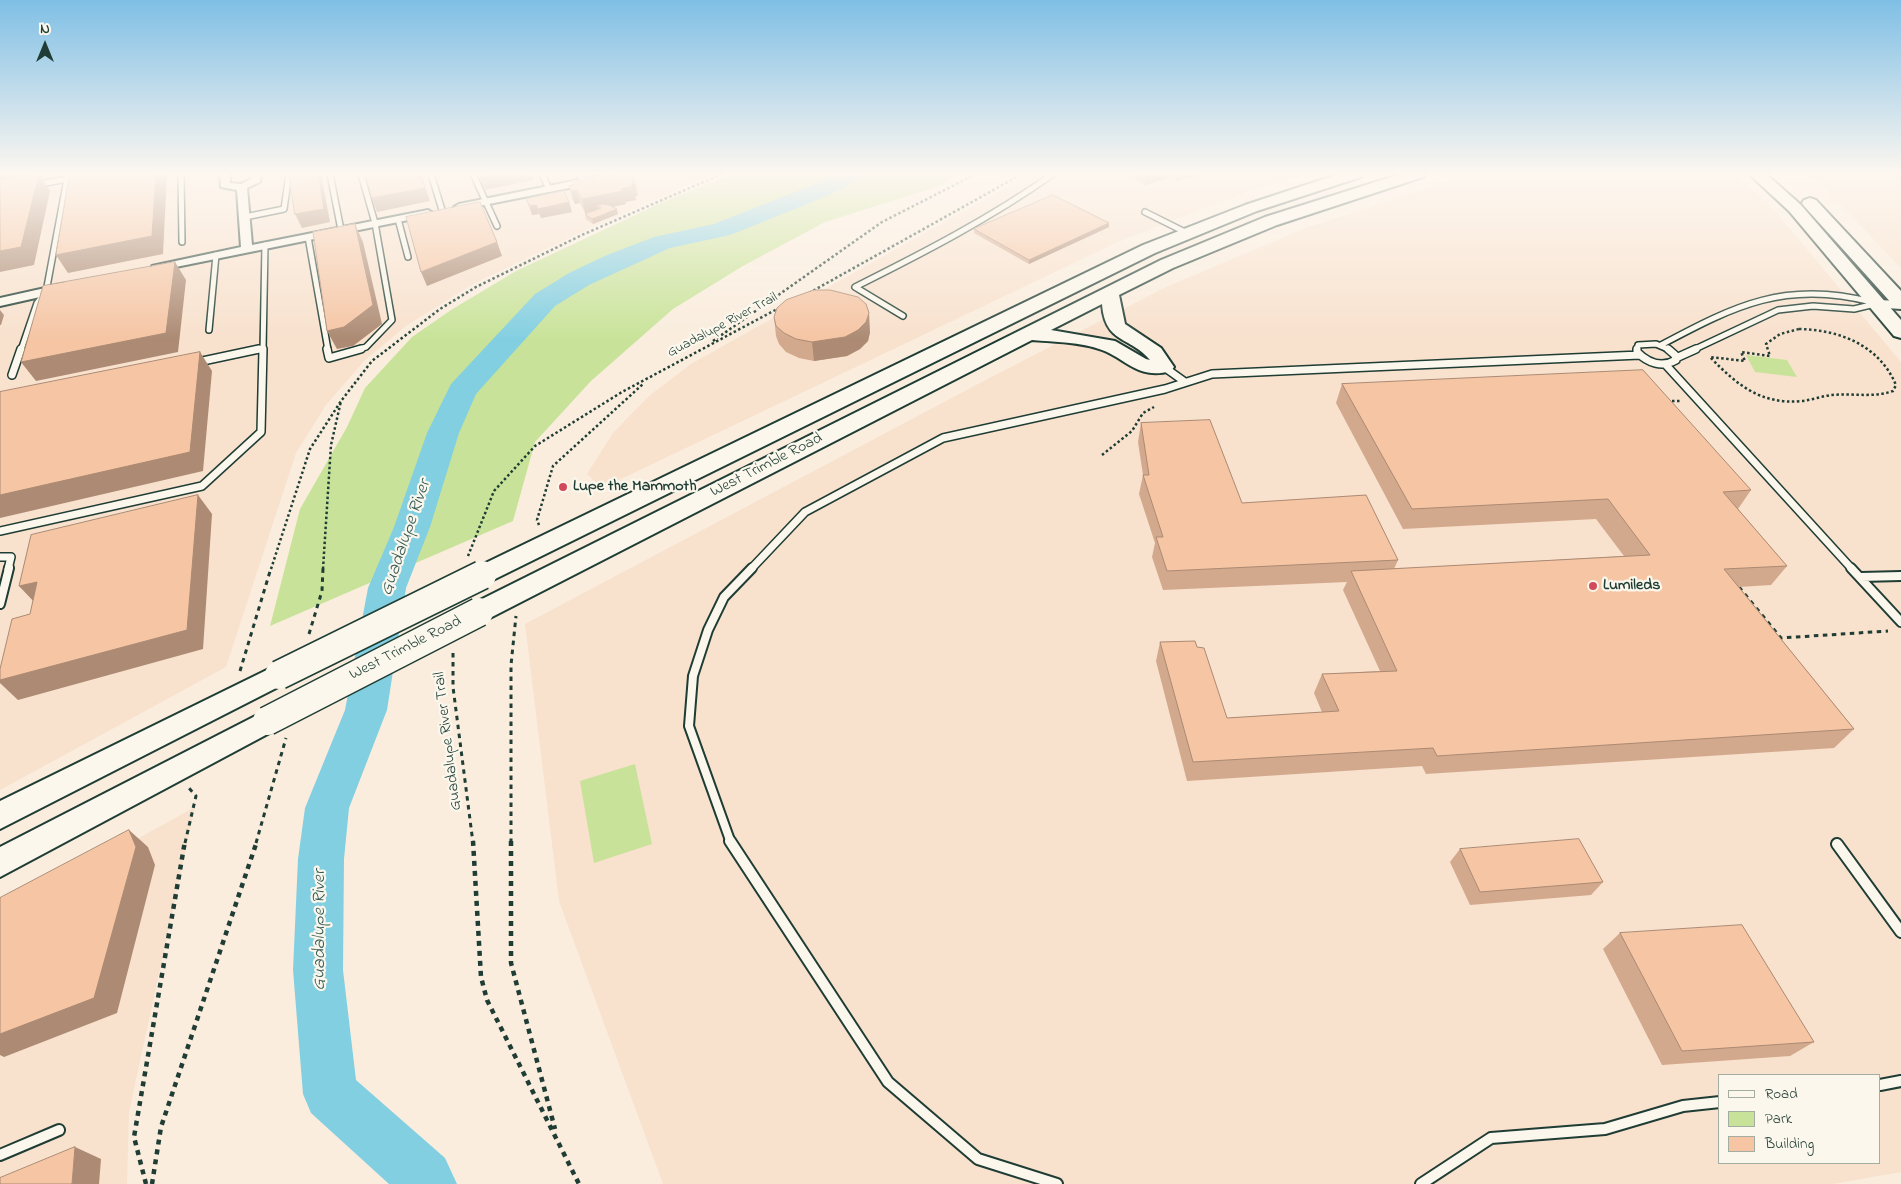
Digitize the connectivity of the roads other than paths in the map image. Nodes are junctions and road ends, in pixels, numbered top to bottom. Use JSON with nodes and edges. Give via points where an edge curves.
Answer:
{"nodes":[{"id":1,"x":58,"y":229,"type":"edge"},
{"id":2,"x":182,"y":229,"type":"edge"},
{"id":3,"x":246,"y":229,"type":"edge"},
{"id":4,"x":345,"y":229,"type":"edge"},
{"id":5,"x":376,"y":229,"type":"edge"},
{"id":6,"x":401,"y":229,"type":"edge"},
{"id":7,"x":965,"y":229,"type":"edge"},
{"id":8,"x":1180,"y":229,"type":"edge"},
{"id":9,"x":1197,"y":229,"type":"edge"},
{"id":10,"x":1251,"y":229,"type":"edge"},
{"id":11,"x":1813,"y":229,"type":"edge"},
{"id":12,"x":1836,"y":229,"type":"edge"},
{"id":13,"x":341,"y":230,"type":"joint"},
{"id":14,"x":1187,"y":233,"type":"junction"},
{"id":15,"x":308,"y":236,"type":"junction"},
{"id":16,"x":182,"y":242,"type":"dead end"},
{"id":17,"x":265,"y":245,"type":"junction"},
{"id":18,"x":247,"y":249,"type":"junction"},
{"id":19,"x":216,"y":255,"type":"junction"},
{"id":20,"x":408,"y":257,"type":"dead end"},
{"id":21,"x":140,"y":272,"type":"edge"},
{"id":22,"x":75,"y":286,"type":"edge"},
{"id":23,"x":46,"y":292,"type":"junction"},
{"id":24,"x":1110,"y":293,"type":"junction"},
{"id":25,"x":0,"y":302,"type":"edge"},
{"id":26,"x":1876,"y":304,"type":"junction"},
{"id":27,"x":1901,"y":304,"type":"edge"},
{"id":28,"x":903,"y":316,"type":"dead end"},
{"id":29,"x":209,"y":330,"type":"dead end"},
{"id":30,"x":1901,"y":332,"type":"edge"},
{"id":31,"x":1026,"y":334,"type":"junction"},
{"id":32,"x":1139,"y":342,"type":"junction"},
{"id":33,"x":1661,"y":345,"type":"junction"},
{"id":34,"x":262,"y":348,"type":"junction"},
{"id":35,"x":1120,"y":352,"type":"junction"},
{"id":36,"x":1640,"y":355,"type":"junction"},
{"id":37,"x":1676,"y":358,"type":"junction"},
{"id":38,"x":194,"y":363,"type":"edge"},
{"id":39,"x":1665,"y":364,"type":"junction"},
{"id":40,"x":1164,"y":367,"type":"junction"},
{"id":41,"x":12,"y":375,"type":"dead end"},
{"id":42,"x":1185,"y":382,"type":"junction"},
{"id":43,"x":0,"y":531,"type":"edge"},
{"id":44,"x":0,"y":557,"type":"edge"},
{"id":45,"x":1901,"y":576,"type":"edge"},
{"id":46,"x":1861,"y":577,"type":"junction"},
{"id":47,"x":0,"y":604,"type":"edge"},
{"id":48,"x":1901,"y":622,"type":"edge"},
{"id":49,"x":0,"y":816,"type":"edge"},
{"id":50,"x":1837,"y":844,"type":"dead end"},
{"id":51,"x":0,"y":863,"type":"edge"},
{"id":52,"x":1901,"y":932,"type":"edge"},
{"id":53,"x":1901,"y":1080,"type":"edge"},
{"id":54,"x":1881,"y":1084,"type":"edge"},
{"id":55,"x":1718,"y":1102,"type":"edge"},
{"id":56,"x":59,"y":1130,"type":"dead end"},
{"id":57,"x":0,"y":1155,"type":"edge"},
{"id":58,"x":1057,"y":1184,"type":"edge"},
{"id":59,"x":1421,"y":1184,"type":"edge"}],
"edges":[{"from":1,"to":23,"type":"lane"},
{"from":2,"to":16,"type":"lane"},
{"from":3,"to":18,"type":"street"},
{"from":4,"to":13,"type":"street"},
{"from":5,"to":15,"type":"lane","via":[[392,320],[366,347],[329,358]]},
{"from":6,"to":20,"type":"lane"},
{"from":7,"to":28,"type":"lane","via":[[855,287]]},
{"from":8,"to":14,"type":"lane"},
{"from":9,"to":14,"type":"main road","name":"West Trimble Road"},
{"from":10,"to":24,"type":"main road","name":"West Trimble Road","via":[[1167,264]]},
{"from":11,"to":26,"type":"main road"},
{"from":12,"to":27,"type":"main road"},
{"from":13,"to":15,"type":"street"},
{"from":14,"to":49,"type":"main road","name":"West Trimble Road","bridge":true,"via":[[1090,276],[550,543],[474,570],[279,676]]},
{"from":15,"to":17,"type":"street"},
{"from":17,"to":18,"type":"street"},
{"from":17,"to":34,"type":"lane"},
{"from":18,"to":19,"type":"street"},
{"from":19,"to":21,"type":"street"},
{"from":19,"to":29,"type":"lane"},
{"from":22,"to":23,"type":"street"},
{"from":23,"to":25,"type":"street"},
{"from":23,"to":41,"type":"lane","via":[[37,303]]},
{"from":24,"to":31,"type":"main road","name":"West Trimble Road"},
{"from":24,"to":32,"type":"main road","via":[[1112,316],[1118,328]]},
{"from":26,"to":27,"type":"street"},
{"from":26,"to":30,"type":"main road"},
{"from":26,"to":33,"type":"lane","via":[[1840,294],[1798,293],[1765,298]]},
{"from":26,"to":37,"type":"lane","via":[[1854,309],[1813,306],[1778,310]]},
{"from":31,"to":35,"type":"main road","via":[[1108,345]]},
{"from":31,"to":51,"type":"main road","name":"West Trimble Road","bridge":true,"via":[[479,612],[277,727],[173,770]]},
{"from":32,"to":35,"type":"main road"},
{"from":32,"to":40,"type":"main road","via":[[1160,356]]},
{"from":33,"to":36,"type":"lane","via":[[1642,344],[1636,348]]},
{"from":33,"to":37,"type":"lane","via":[[1672,351]]},
{"from":34,"to":38,"type":"lane"},
{"from":34,"to":43,"type":"lane","via":[[260,432],[202,486]]},
{"from":35,"to":40,"type":"main road","via":[[1142,364]]},
{"from":36,"to":39,"type":"lane","via":[[1651,362]]},
{"from":36,"to":42,"type":"lane","via":[[1212,374]]},
{"from":37,"to":39,"type":"lane","via":[[1674,362]]},
{"from":39,"to":46,"type":"lane","via":[[1824,541]]},
{"from":40,"to":42,"type":"lane"},
{"from":42,"to":58,"type":"lane","via":[[944,438],[805,512],[724,597],[708,630],[693,676],[689,726],[727,837],[888,1082],[978,1159]]},
{"from":44,"to":47,"type":"lane","via":[[11,557]]},
{"from":45,"to":46,"type":"lane"},
{"from":46,"to":48,"type":"lane"},
{"from":50,"to":52,"type":"lane"},
{"from":53,"to":54,"type":"lane"},
{"from":55,"to":59,"type":"lane","via":[[1683,1106],[1605,1129],[1492,1138]]},
{"from":56,"to":57,"type":"lane"}]}
